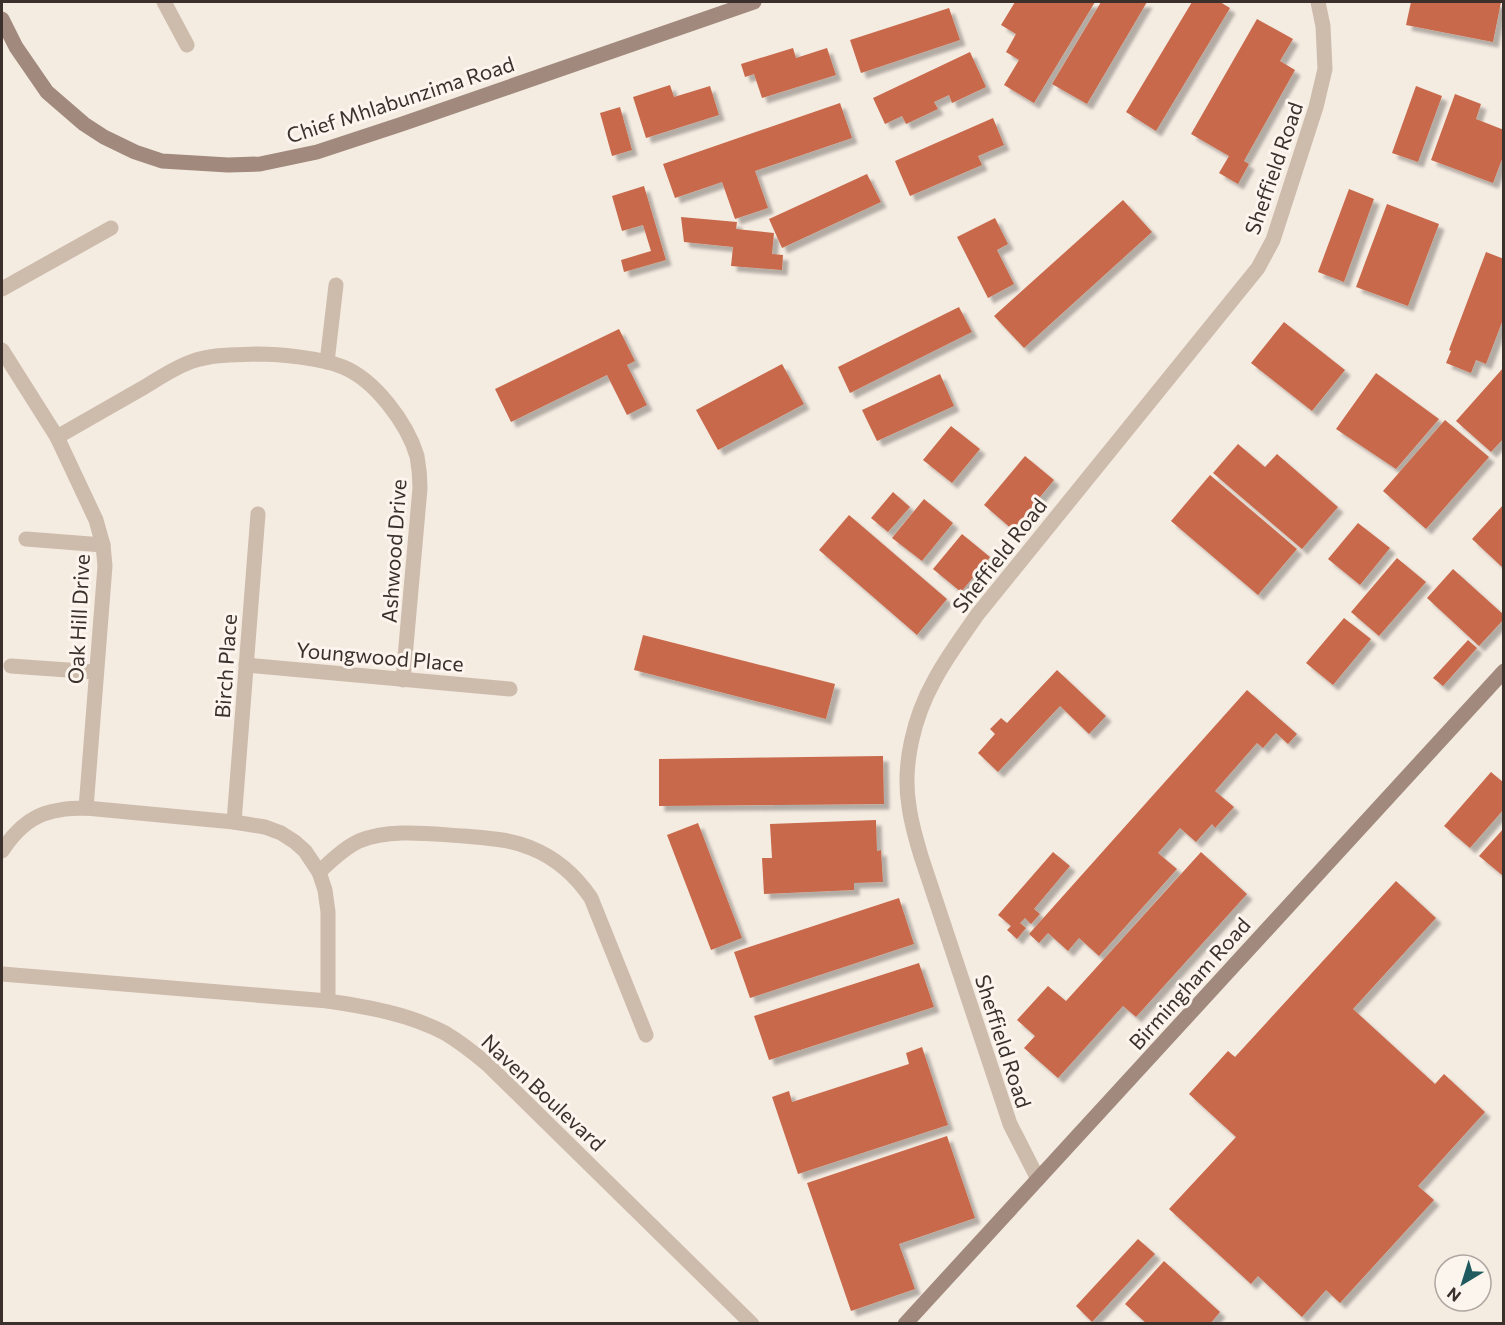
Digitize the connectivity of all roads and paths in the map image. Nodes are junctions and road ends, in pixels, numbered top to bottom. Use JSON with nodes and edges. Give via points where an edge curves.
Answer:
{"nodes":[{"id":1,"x":164,"y":2,"type":"edge"},
{"id":2,"x":754,"y":2,"type":"edge"},
{"id":3,"x":1318,"y":2,"type":"edge"},
{"id":4,"x":2,"y":19,"type":"edge"},
{"id":5,"x":187,"y":45,"type":"dead end"},
{"id":6,"x":111,"y":228,"type":"dead end"},
{"id":7,"x":336,"y":285,"type":"dead end"},
{"id":8,"x":2,"y":289,"type":"edge"},
{"id":9,"x":2,"y":350,"type":"edge"},
{"id":10,"x":327,"y":362,"type":"junction"},
{"id":11,"x":57,"y":437,"type":"junction"},
{"id":12,"x":258,"y":514,"type":"dead end"},
{"id":13,"x":26,"y":539,"type":"dead end"},
{"id":14,"x":103,"y":545,"type":"junction"},
{"id":15,"x":246,"y":665,"type":"junction"},
{"id":16,"x":11,"y":666,"type":"dead end"},
{"id":17,"x":1503,"y":671,"type":"edge"},
{"id":18,"x":96,"y":672,"type":"junction"},
{"id":19,"x":404,"y":680,"type":"junction"},
{"id":20,"x":510,"y":689,"type":"dead end"},
{"id":21,"x":86,"y":808,"type":"junction"},
{"id":22,"x":234,"y":822,"type":"junction"},
{"id":23,"x":2,"y":851,"type":"edge"},
{"id":24,"x":319,"y":872,"type":"junction"},
{"id":25,"x":2,"y":974,"type":"edge"},
{"id":26,"x":328,"y":1001,"type":"junction"},
{"id":27,"x":646,"y":1035,"type":"dead end"},
{"id":28,"x":1038,"y":1179,"type":"junction"},
{"id":29,"x":752,"y":1323,"type":"edge"},
{"id":30,"x":905,"y":1323,"type":"edge"}],
"edges":[{"from":1,"to":5,"type":"street"},
{"from":2,"to":4,"type":"street","name":"Chief Mhlabunzima Road","via":[[317,152],[260,164],[228,165],[162,161],[104,137],[47,92]]},
{"from":3,"to":28,"type":"street","name":"Sheffield Road","via":[[1325,69],[1273,240],[1258,268],[977,615],[933,682],[915,728],[907,782],[912,824],[1010,1124]]},
{"from":6,"to":8,"type":"street"},
{"from":7,"to":10,"type":"street"},
{"from":9,"to":11,"type":"street","name":"Oak Hill Drive"},
{"from":10,"to":11,"type":"street","name":"Ashwood Drive","via":[[273,354],[221,355],[193,361]]},
{"from":10,"to":19,"type":"street","name":"Ashwood Drive","via":[[354,372],[389,405],[410,440],[420,471]]},
{"from":11,"to":14,"type":"street","name":"Oak Hill Drive","via":[[96,520]]},
{"from":12,"to":15,"type":"street","name":"Birch Place"},
{"from":13,"to":14,"type":"street"},
{"from":14,"to":18,"type":"street","name":"Oak Hill Drive","via":[[105,566]]},
{"from":15,"to":19,"type":"street","name":"Youngwood Place"},
{"from":15,"to":22,"type":"street","name":"Birch Place"},
{"from":16,"to":18,"type":"street"},
{"from":17,"to":28,"type":"street","name":"Birmingham Road"},
{"from":18,"to":21,"type":"street","name":"Oak Hill Drive"},
{"from":19,"to":20,"type":"street","name":"Youngwood Place"},
{"from":21,"to":22,"type":"street"},
{"from":21,"to":23,"type":"street","via":[[66,808],[34,818]]},
{"from":22,"to":24,"type":"street","via":[[281,833],[305,851]]},
{"from":24,"to":26,"type":"street","via":[[328,912]]},
{"from":24,"to":27,"type":"street","via":[[349,846],[389,834],[491,839],[544,854],[570,873],[591,898]]},
{"from":25,"to":26,"type":"street","name":"Naven Boulevard"},
{"from":26,"to":29,"type":"street","name":"Naven Boulevard","via":[[366,1006],[425,1024],[465,1046],[505,1080]]},
{"from":28,"to":30,"type":"street","name":"Birmingham Road"}]}
